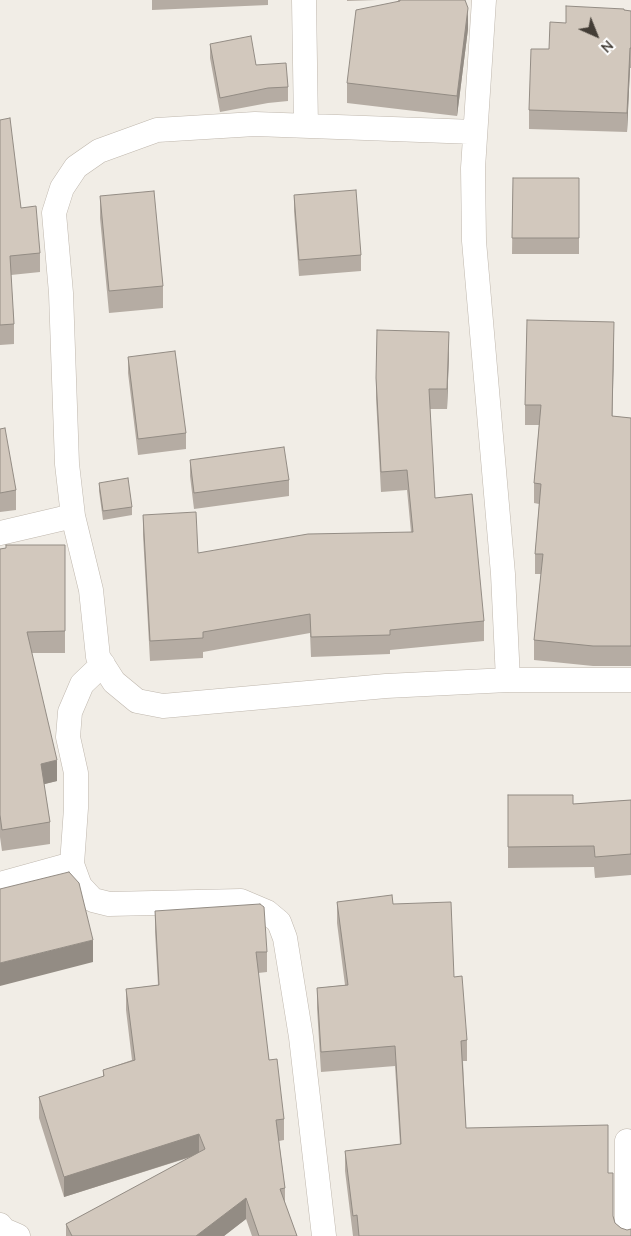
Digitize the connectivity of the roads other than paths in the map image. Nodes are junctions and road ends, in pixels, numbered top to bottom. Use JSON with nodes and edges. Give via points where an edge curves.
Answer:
{"nodes":[{"id":1,"x":304,"y":0,"type":"edge"},
{"id":2,"x":484,"y":0,"type":"edge"},
{"id":3,"x":306,"y":126,"type":"junction"},
{"id":4,"x":475,"y":132,"type":"junction"},
{"id":5,"x":73,"y":516,"type":"junction"},
{"id":6,"x":0,"y":534,"type":"edge"},
{"id":7,"x":103,"y":664,"type":"junction"},
{"id":8,"x":508,"y":680,"type":"junction"},
{"id":9,"x":631,"y":680,"type":"edge"},
{"id":10,"x":72,"y":864,"type":"junction"},
{"id":11,"x":0,"y":884,"type":"edge"},
{"id":12,"x":627,"y":1141,"type":"dead end"},
{"id":13,"x":324,"y":1236,"type":"edge"},
{"id":14,"x":627,"y":1236,"type":"edge"}],
"edges":[{"from":1,"to":3,"type":"street"},
{"from":2,"to":4,"type":"street"},
{"from":3,"to":4,"type":"street"},
{"from":3,"to":5,"type":"street","via":[[255,124],[157,130],[99,151],[76,167],[62,188],[54,213],[61,293],[67,464]]},
{"from":4,"to":8,"type":"street","via":[[474,241],[503,574]]},
{"from":5,"to":6,"type":"street"},
{"from":5,"to":7,"type":"street","via":[[91,590],[98,657]]},
{"from":7,"to":8,"type":"street","via":[[114,682],[137,701],[163,706],[386,686]]},
{"from":7,"to":10,"type":"street","via":[[82,684],[70,712],[68,737],[76,773]]},
{"from":8,"to":9,"type":"street"},
{"from":10,"to":11,"type":"street"},
{"from":10,"to":13,"type":"street","via":[[80,886],[93,900],[109,904],[241,901],[267,912],[279,922],[285,938],[301,1037]]},
{"from":12,"to":14,"type":"street"}]}
